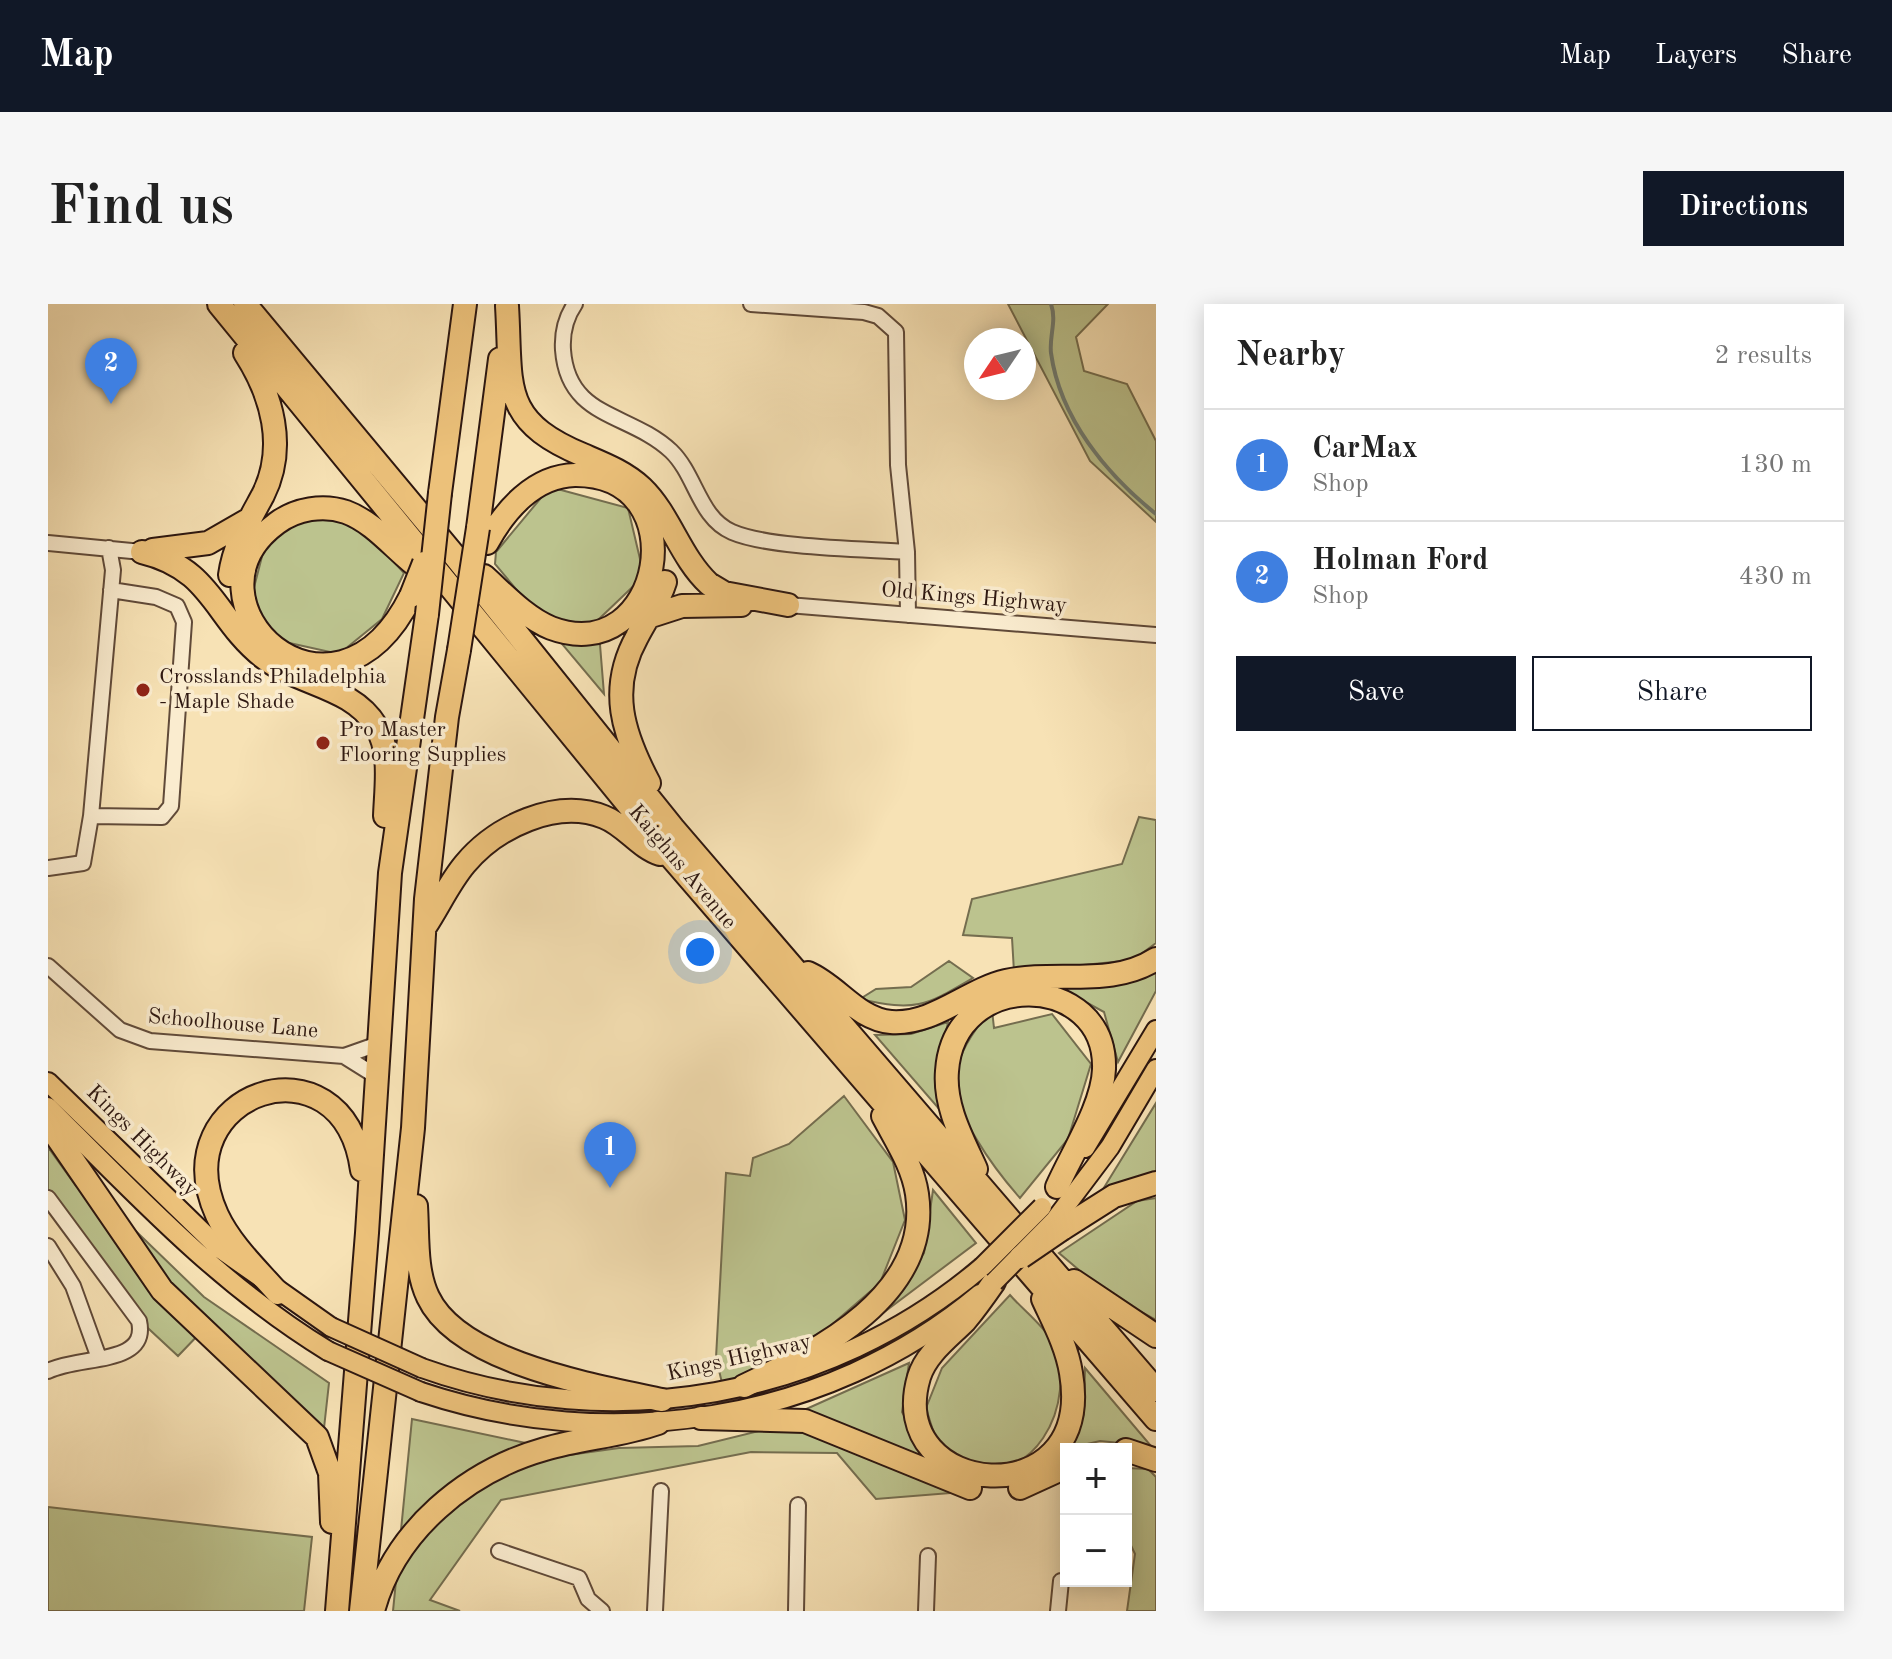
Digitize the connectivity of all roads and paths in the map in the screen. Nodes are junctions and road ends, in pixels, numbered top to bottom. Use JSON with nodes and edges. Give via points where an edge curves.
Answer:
{"nodes":[{"id":1,"x":217,"y":304,"type":"edge"},
{"id":2,"x":245,"y":304,"type":"edge"},
{"id":3,"x":465,"y":304,"type":"edge"},
{"id":4,"x":575,"y":304,"type":"edge"},
{"id":5,"x":751,"y":304,"type":"edge"},
{"id":6,"x":507,"y":305,"type":"edge"},
{"id":7,"x":661,"y":514,"type":"junction"},
{"id":8,"x":249,"y":519,"type":"junction"},
{"id":9,"x":483,"y":535,"type":"junction"},
{"id":10,"x":48,"y":543,"type":"edge"},
{"id":11,"x":109,"y":548,"type":"junction"},
{"id":12,"x":443,"y":551,"type":"junction"},
{"id":13,"x":142,"y":552,"type":"junction"},
{"id":14,"x":907,"y":552,"type":"junction"},
{"id":15,"x":460,"y":588,"type":"junction"},
{"id":16,"x":111,"y":590,"type":"junction"},
{"id":17,"x":788,"y":605,"type":"junction"},
{"id":18,"x":908,"y":615,"type":"junction"},
{"id":19,"x":648,"y":617,"type":"junction"},
{"id":20,"x":239,"y":632,"type":"junction"},
{"id":21,"x":1156,"y":635,"type":"edge"},
{"id":22,"x":91,"y":816,"type":"junction"},
{"id":23,"x":673,"y":828,"type":"junction"},
{"id":24,"x":671,"y":857,"type":"junction"},
{"id":25,"x":48,"y":868,"type":"edge"},
{"id":26,"x":390,"y":873,"type":"junction"},
{"id":27,"x":424,"y":928,"type":"junction"},
{"id":28,"x":1156,"y":959,"type":"edge"},
{"id":29,"x":48,"y":966,"type":"edge"},
{"id":30,"x":792,"y":966,"type":"junction"},
{"id":31,"x":1156,"y":1030,"type":"edge"},
{"id":32,"x":378,"y":1044,"type":"junction"},
{"id":33,"x":344,"y":1056,"type":"junction"},
{"id":34,"x":1156,"y":1069,"type":"edge"},
{"id":35,"x":376,"y":1076,"type":"junction"},
{"id":36,"x":863,"y":1079,"type":"junction"},
{"id":37,"x":48,"y":1082,"type":"edge"},
{"id":38,"x":48,"y":1107,"type":"edge"},
{"id":39,"x":48,"y":1124,"type":"edge"},
{"id":40,"x":413,"y":1128,"type":"junction"},
{"id":41,"x":1156,"y":1183,"type":"edge"},
{"id":42,"x":1057,"y":1187,"type":"junction"},
{"id":43,"x":988,"y":1195,"type":"junction"},
{"id":44,"x":48,"y":1198,"type":"edge"},
{"id":45,"x":1053,"y":1219,"type":"junction"},
{"id":46,"x":367,"y":1233,"type":"junction"},
{"id":47,"x":48,"y":1246,"type":"edge"},
{"id":48,"x":1032,"y":1264,"type":"junction"},
{"id":49,"x":988,"y":1275,"type":"junction"},
{"id":50,"x":278,"y":1293,"type":"junction"},
{"id":51,"x":1156,"y":1336,"type":"edge"},
{"id":52,"x":99,"y":1358,"type":"junction"},
{"id":53,"x":48,"y":1371,"type":"edge"},
{"id":54,"x":744,"y":1386,"type":"junction"},
{"id":55,"x":1156,"y":1390,"type":"edge"},
{"id":56,"x":662,"y":1400,"type":"junction"},
{"id":57,"x":701,"y":1418,"type":"junction"},
{"id":58,"x":1156,"y":1419,"type":"edge"},
{"id":59,"x":658,"y":1423,"type":"junction"},
{"id":60,"x":1132,"y":1452,"type":"edge"},
{"id":61,"x":1156,"y":1460,"type":"edge"},
{"id":62,"x":1060,"y":1470,"type":"edge"},
{"id":63,"x":661,"y":1491,"type":"dead end"},
{"id":64,"x":798,"y":1505,"type":"dead end"},
{"id":65,"x":499,"y":1551,"type":"dead end"},
{"id":66,"x":928,"y":1556,"type":"dead end"},
{"id":67,"x":1060,"y":1587,"type":"edge"},
{"id":68,"x":329,"y":1611,"type":"edge"},
{"id":69,"x":337,"y":1611,"type":"edge"},
{"id":70,"x":361,"y":1611,"type":"edge"},
{"id":71,"x":373,"y":1611,"type":"edge"},
{"id":72,"x":602,"y":1611,"type":"edge"},
{"id":73,"x":655,"y":1611,"type":"edge"},
{"id":74,"x":796,"y":1611,"type":"edge"},
{"id":75,"x":926,"y":1611,"type":"edge"},
{"id":76,"x":1058,"y":1611,"type":"edge"}],
"edges":[{"from":1,"to":8,"type":"highway","via":[[257,374],[274,424],[272,472]]},
{"from":1,"to":15,"type":"highway","name":"Kaighns Avenue"},
{"from":2,"to":12,"type":"highway","name":"Kaighns Avenue"},
{"from":3,"to":12,"type":"highway","bridge":true,"via":[[440,493]]},
{"from":4,"to":14,"type":"street","via":[[563,343],[565,369],[577,394],[673,453],[720,526],[749,538]]},
{"from":5,"to":14,"type":"street","via":[[864,312],[878,316],[896,332],[896,440]]},
{"from":6,"to":7,"type":"highway","via":[[513,390],[525,420],[547,440],[633,480]]},
{"from":6,"to":9,"type":"highway"},
{"from":7,"to":17,"type":"highway","via":[[709,584],[724,593]]},
{"from":7,"to":19,"type":"highway","via":[[669,564]]},
{"from":8,"to":13,"type":"highway","via":[[208,543]]},
{"from":8,"to":20,"type":"highway","via":[[229,579]]},
{"from":9,"to":12,"type":"highway","via":[[537,487],[568,476],[590,477],[619,488],[642,511],[652,532],[654,565],[644,594],[631,610],[604,628],[573,632],[540,622]]},
{"from":9,"to":15,"type":"highway","bridge":true},
{"from":10,"to":11,"type":"street"},
{"from":11,"to":13,"type":"street"},
{"from":11,"to":16,"type":"street"},
{"from":12,"to":15,"type":"highway","bridge":true,"via":[[411,596],[394,625],[369,649],[340,662],[297,661],[268,644],[250,618],[243,586],[249,556],[268,530],[292,514],[319,508],[347,512],[365,522],[412,564]]},
{"from":12,"to":23,"type":"highway","name":"Kaighns Avenue"},
{"from":12,"to":26,"type":"highway","bridge":true,"via":[[427,614]]},
{"from":13,"to":20,"type":"highway","via":[[169,559],[191,573]]},
{"from":14,"to":18,"type":"street"},
{"from":15,"to":24,"type":"highway","name":"Kaighns Avenue"},
{"from":15,"to":27,"type":"highway","bridge":true,"via":[[459,650]]},
{"from":16,"to":22,"type":"street"},
{"from":16,"to":22,"type":"street","via":[[177,606],[184,622],[171,806],[162,817],[148,820]]},
{"from":17,"to":18,"type":"street","name":"Old Kings Highway"},
{"from":17,"to":19,"type":"highway","via":[[692,605]]},
{"from":18,"to":21,"type":"street","name":"Old Kings Highway"},
{"from":19,"to":23,"type":"highway","via":[[626,660],[620,708],[632,749]]},
{"from":20,"to":26,"type":"highway","via":[[270,662],[348,698],[377,727],[386,755],[384,841]]},
{"from":22,"to":25,"type":"street","via":[[83,863]]},
{"from":23,"to":30,"type":"highway","name":"Kaighns Avenue"},
{"from":24,"to":27,"type":"highway","via":[[652,851],[596,815],[575,811],[541,816],[498,835],[472,857]]},
{"from":24,"to":36,"type":"highway","name":"Kaighns Avenue"},
{"from":26,"to":32,"type":"highway"},
{"from":27,"to":40,"type":"highway"},
{"from":28,"to":30,"type":"highway","via":[[1113,975],[1011,980],[924,1017],[892,1022],[863,1012],[820,978]]},
{"from":29,"to":33,"type":"street","name":"Schoolhouse Lane","via":[[120,1030],[135,1037]]},
{"from":30,"to":43,"type":"highway","name":"Kaighns Avenue"},
{"from":31,"to":42,"type":"main road","name":"Kings Highway"},
{"from":32,"to":33,"type":"street","name":"Schoolhouse Lane"},
{"from":32,"to":35,"type":"highway"},
{"from":33,"to":35,"type":"street","name":"Schoolhouse Lane"},
{"from":34,"to":45,"type":"main road","via":[[1103,1157]]},
{"from":35,"to":46,"type":"highway"},
{"from":36,"to":48,"type":"highway","name":"Kaighns Avenue"},
{"from":36,"to":54,"type":"highway","via":[[914,1181],[918,1206],[911,1250],[894,1280],[855,1323],[808,1355]]},
{"from":37,"to":50,"type":"main road","name":"Kings Highway","via":[[193,1224]]},
{"from":38,"to":59,"type":"main road","name":"Kings Highway","bridge":true,"via":[[205,1260],[328,1351],[421,1392],[520,1417]]},
{"from":39,"to":68,"type":"highway","via":[[162,1290],[322,1445],[331,1486]]},
{"from":40,"to":56,"type":"highway","via":[[420,1270],[437,1312],[484,1346],[540,1371]]},
{"from":40,"to":70,"type":"highway"},
{"from":41,"to":45,"type":"highway"},
{"from":42,"to":43,"type":"highway","via":[[1100,1092],[1102,1052],[1075,1010],[1048,996],[1018,994],[986,1004],[969,1018],[956,1037],[947,1071],[953,1115]]},
{"from":42,"to":45,"type":"main road","name":"Kings Highway"},
{"from":43,"to":48,"type":"highway","name":"Kaighns Avenue"},
{"from":44,"to":52,"type":"street","via":[[139,1321],[143,1335],[138,1346]]},
{"from":45,"to":48,"type":"highway","bridge":true},
{"from":45,"to":49,"type":"main road","name":"Kings Highway","bridge":true},
{"from":46,"to":50,"type":"highway","via":[[357,1143],[342,1115],[317,1096],[294,1091],[263,1093],[244,1102],[228,1113],[211,1141],[206,1164],[209,1189],[225,1229]]},
{"from":46,"to":69,"type":"highway"},
{"from":47,"to":52,"type":"street","via":[[73,1286]]},
{"from":48,"to":49,"type":"main road","bridge":true},
{"from":48,"to":49,"type":"highway","via":[[1069,1361],[1073,1404],[1062,1439],[1046,1457],[1026,1471],[996,1478],[963,1471],[943,1458],[921,1428],[915,1404],[927,1361]]},
{"from":48,"to":51,"type":"highway"},
{"from":48,"to":55,"type":"highway","name":"Kaighns Avenue"},
{"from":48,"to":58,"type":"highway","name":"Kaighns Avenue"},
{"from":49,"to":54,"type":"main road","name":"Kings Highway","via":[[877,1340],[794,1375]]},
{"from":49,"to":57,"type":"main road","name":"Kings Highway","via":[[937,1326],[857,1371],[780,1400]]},
{"from":50,"to":56,"type":"main road","name":"Kings Highway","bridge":true,"via":[[331,1327],[470,1384],[542,1397]]},
{"from":52,"to":53,"type":"street"},
{"from":54,"to":56,"type":"main road","name":"Kings Highway"},
{"from":57,"to":59,"type":"main road","name":"Kings Highway"},
{"from":57,"to":62,"type":"highway","via":[[805,1421],[977,1490],[1019,1488]]},
{"from":59,"to":71,"type":"highway","via":[[545,1449],[482,1476],[410,1537],[388,1571]]},
{"from":60,"to":61,"type":"highway"},
{"from":63,"to":73,"type":"street"},
{"from":64,"to":74,"type":"street"},
{"from":65,"to":72,"type":"street","via":[[579,1578],[588,1599]]},
{"from":66,"to":75,"type":"street"},
{"from":67,"to":76,"type":"street"}]}
